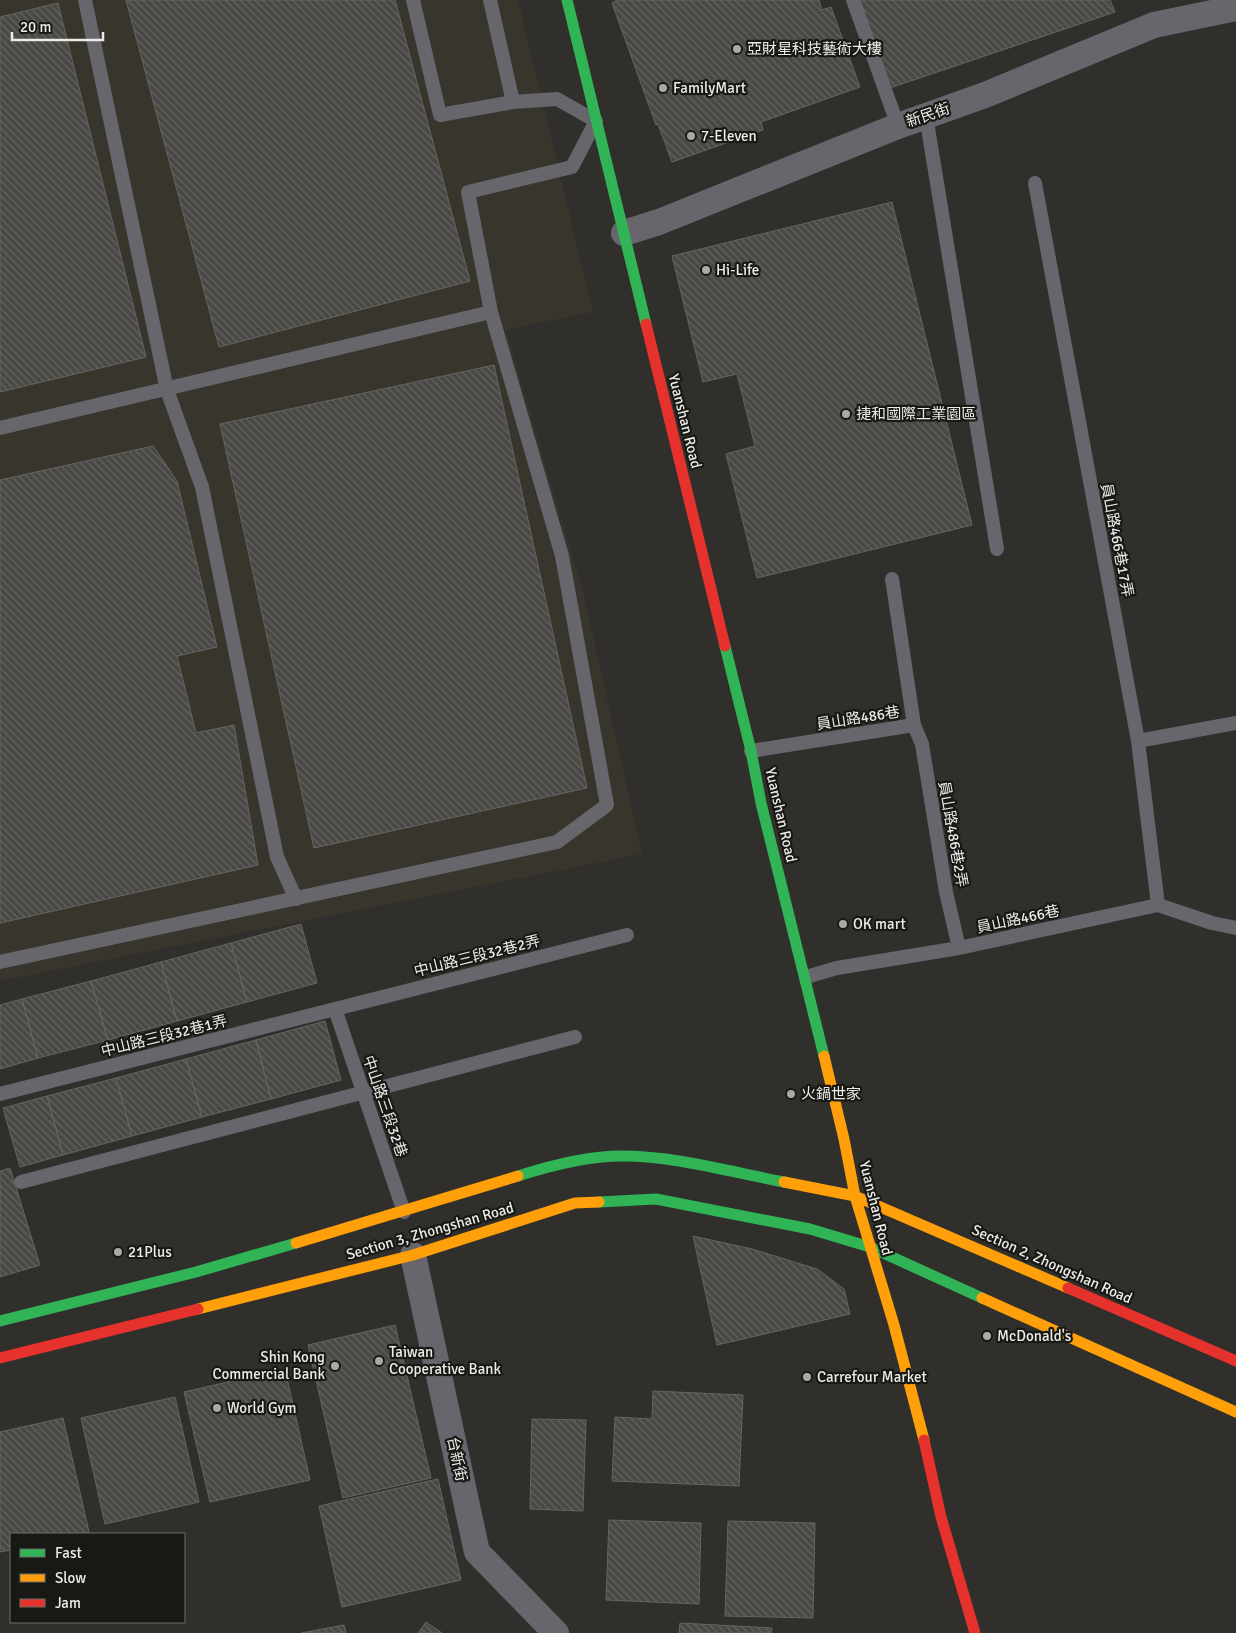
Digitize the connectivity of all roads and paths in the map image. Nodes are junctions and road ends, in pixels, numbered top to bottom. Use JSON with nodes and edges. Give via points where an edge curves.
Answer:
{"nodes":[{"id":1,"x":85,"y":0,"type":"edge"},
{"id":2,"x":413,"y":0,"type":"edge"},
{"id":3,"x":490,"y":0,"type":"edge"},
{"id":4,"x":567,"y":0,"type":"edge"},
{"id":5,"x":853,"y":0,"type":"edge"},
{"id":6,"x":1236,"y":8,"type":"edge"},
{"id":7,"x":513,"y":102,"type":"junction"},
{"id":8,"x":926,"y":116,"type":"junction"},
{"id":9,"x":596,"y":121,"type":"junction"},
{"id":10,"x":898,"y":126,"type":"junction"},
{"id":11,"x":1035,"y":183,"type":"dead end"},
{"id":12,"x":624,"y":233,"type":"junction"},
{"id":13,"x":491,"y":312,"type":"junction"},
{"id":14,"x":167,"y":390,"type":"junction"},
{"id":15,"x":0,"y":428,"type":"edge"},
{"id":16,"x":997,"y":548,"type":"dead end"},
{"id":17,"x":892,"y":580,"type":"dead end"},
{"id":18,"x":1236,"y":723,"type":"edge"},
{"id":19,"x":914,"y":725,"type":"junction"},
{"id":20,"x":1138,"y":742,"type":"junction"},
{"id":21,"x":751,"y":751,"type":"junction"},
{"id":22,"x":296,"y":899,"type":"junction"},
{"id":23,"x":1158,"y":905,"type":"junction"},
{"id":24,"x":1236,"y":928,"type":"edge"},
{"id":25,"x":627,"y":935,"type":"dead end"},
{"id":26,"x":959,"y":948,"type":"junction"},
{"id":27,"x":0,"y":962,"type":"edge"},
{"id":28,"x":806,"y":977,"type":"junction"},
{"id":29,"x":335,"y":1009,"type":"junction"},
{"id":30,"x":575,"y":1036,"type":"dead end"},
{"id":31,"x":363,"y":1092,"type":"junction"},
{"id":32,"x":0,"y":1094,"type":"edge"},
{"id":33,"x":21,"y":1182,"type":"dead end"},
{"id":34,"x":855,"y":1196,"type":"junction"},
{"id":35,"x":404,"y":1212,"type":"junction"},
{"id":36,"x":870,"y":1247,"type":"junction"},
{"id":37,"x":413,"y":1255,"type":"junction"},
{"id":38,"x":0,"y":1321,"type":"edge"},
{"id":39,"x":0,"y":1358,"type":"edge"},
{"id":40,"x":1236,"y":1361,"type":"edge"},
{"id":41,"x":1236,"y":1412,"type":"edge"},
{"id":42,"x":556,"y":1633,"type":"edge"},
{"id":43,"x":975,"y":1633,"type":"edge"}],
"edges":[{"from":1,"to":14,"type":"lane"},
{"from":2,"to":7,"type":"lane","via":[[440,115]]},
{"from":3,"to":7,"type":"lane"},
{"from":4,"to":9,"type":"main road","name":"Yuanshan Road"},
{"from":5,"to":10,"type":"lane"},
{"from":6,"to":8,"type":"street","name":"新民街","via":[[1154,25],[985,96]]},
{"from":7,"to":9,"type":"lane","via":[[557,99]]},
{"from":8,"to":10,"type":"street","name":"新民街"},
{"from":8,"to":16,"type":"lane"},
{"from":9,"to":12,"type":"main road","name":"Yuanshan Road"},
{"from":9,"to":13,"type":"lane","via":[[572,167],[468,192]]},
{"from":10,"to":12,"type":"street","name":"新民街"},
{"from":11,"to":20,"type":"lane","name":"員山路466巷17弄"},
{"from":12,"to":21,"type":"main road","name":"Yuanshan Road"},
{"from":13,"to":14,"type":"lane"},
{"from":13,"to":22,"type":"lane","via":[[562,556],[607,805],[557,842]]},
{"from":14,"to":15,"type":"lane"},
{"from":14,"to":22,"type":"lane","via":[[202,486],[276,857]]},
{"from":17,"to":19,"type":"lane","name":"員山路486巷"},
{"from":18,"to":20,"type":"lane"},
{"from":19,"to":21,"type":"lane","name":"員山路486巷"},
{"from":19,"to":26,"type":"lane","name":"員山路486巷2弄","via":[[922,744],[946,892]]},
{"from":20,"to":23,"type":"lane","name":"員山路466巷17弄"},
{"from":21,"to":28,"type":"main road","name":"Yuanshan Road","via":[[761,804]]},
{"from":22,"to":27,"type":"lane"},
{"from":23,"to":24,"type":"lane","name":"員山路466巷"},
{"from":23,"to":26,"type":"lane","name":"員山路466巷"},
{"from":25,"to":29,"type":"lane","name":"中山路三段32巷2弄"},
{"from":26,"to":28,"type":"lane","name":"員山路466巷","via":[[836,968]]},
{"from":28,"to":34,"type":"main road","name":"Yuanshan Road"},
{"from":29,"to":31,"type":"lane","name":"中山路三段32巷"},
{"from":29,"to":32,"type":"lane","name":"中山路三段32巷1弄"},
{"from":30,"to":31,"type":"lane"},
{"from":31,"to":33,"type":"lane"},
{"from":31,"to":35,"type":"lane","name":"中山路三段32巷"},
{"from":34,"to":35,"type":"main road","name":"Section 3, Zhongshan Road","via":[[682,1162],[622,1156],[558,1163]]},
{"from":34,"to":36,"type":"main road","name":"Yuanshan Road"},
{"from":34,"to":40,"type":"main road","name":"Section 2, Zhongshan Road"},
{"from":35,"to":38,"type":"main road","name":"Section 3, Zhongshan Road","via":[[196,1272]]},
{"from":36,"to":37,"type":"main road","name":"Section 3, Zhongshan Road","via":[[810,1229],[656,1198],[575,1203]]},
{"from":36,"to":41,"type":"main road"},
{"from":36,"to":43,"type":"main road","name":"Yuanshan Road","via":[[918,1410],[941,1518]]},
{"from":37,"to":39,"type":"main road","name":"Section 3, Zhongshan Road"},
{"from":37,"to":42,"type":"street","name":"台新街","via":[[477,1552]]}]}
